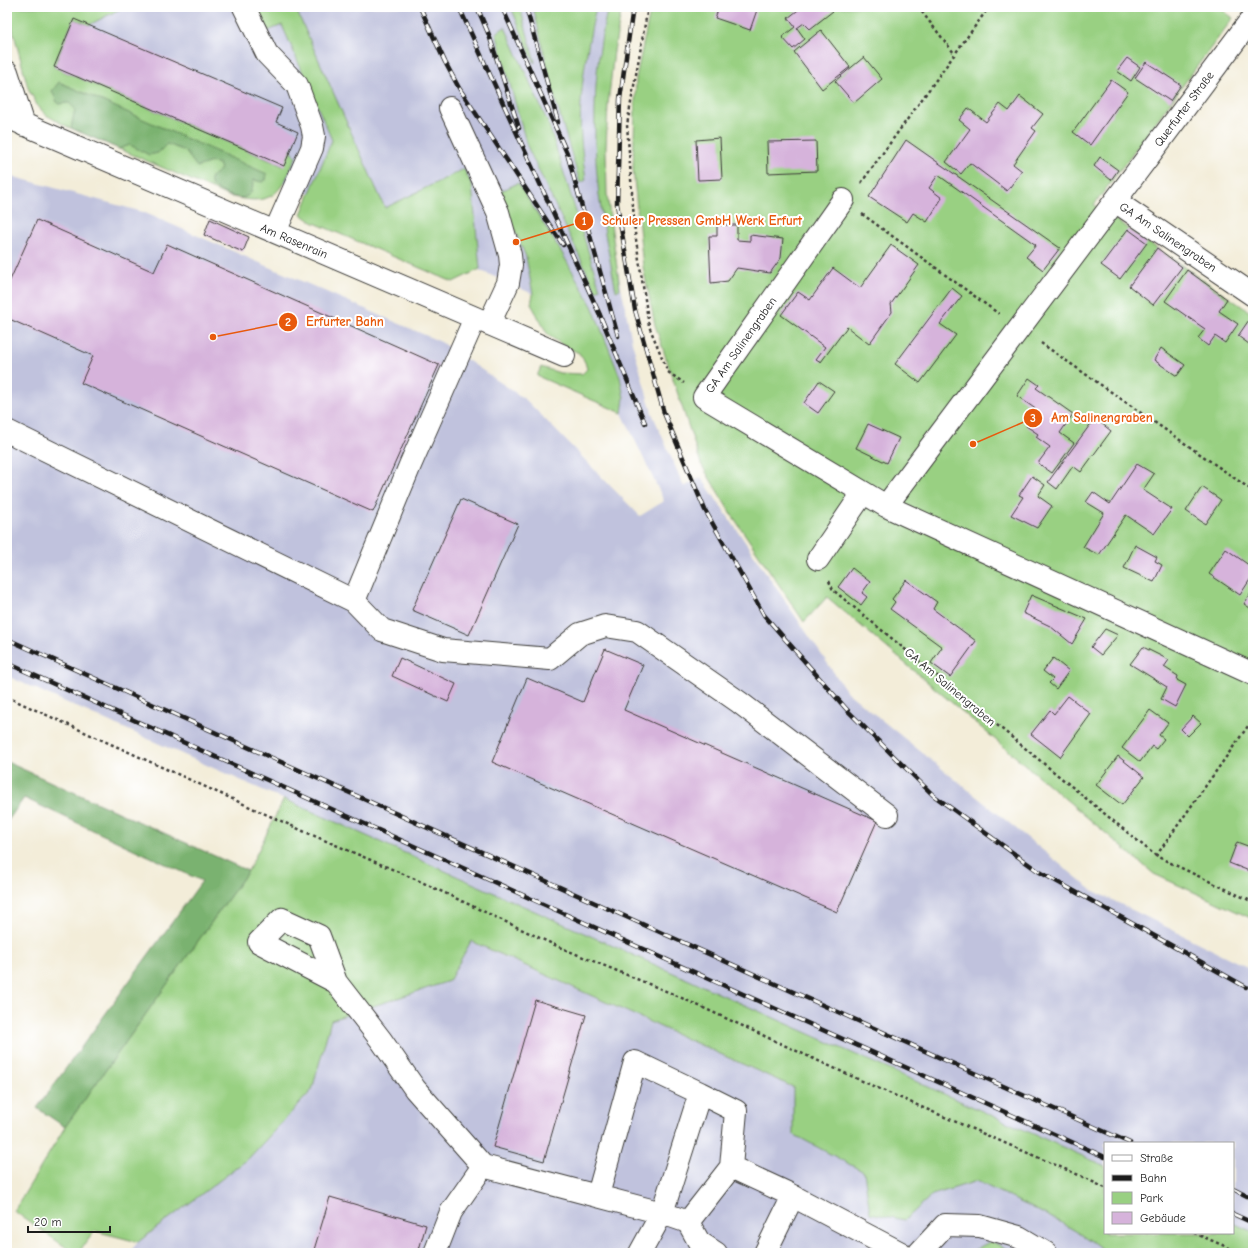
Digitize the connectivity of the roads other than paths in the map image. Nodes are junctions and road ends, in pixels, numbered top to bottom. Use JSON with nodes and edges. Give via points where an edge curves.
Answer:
{"nodes":[{"id":1,"x":244,"y":7,"type":"edge"},
{"id":2,"x":1253,"y":17,"type":"edge"},
{"id":3,"x":7,"y":72,"type":"edge"},
{"id":4,"x":450,"y":108,"type":"dead end"},
{"id":5,"x":16,"y":121,"type":"edge"},
{"id":6,"x":843,"y":200,"type":"road end"},
{"id":7,"x":1115,"y":201,"type":"junction"},
{"id":8,"x":275,"y":232,"type":"junction"},
{"id":9,"x":1253,"y":295,"type":"edge"},
{"id":10,"x":482,"y":321,"type":"junction"},
{"id":11,"x":564,"y":356,"type":"dead end"},
{"id":12,"x":7,"y":431,"type":"edge"},
{"id":13,"x":863,"y":493,"type":"junction"},
{"id":14,"x":886,"y":506,"type":"junction"},
{"id":15,"x":818,"y":559,"type":"road end"},
{"id":16,"x":354,"y":601,"type":"junction"},
{"id":17,"x":1253,"y":674,"type":"edge"},
{"id":18,"x":887,"y":816,"type":"dead end"},
{"id":19,"x":336,"y":982,"type":"dead end"},
{"id":20,"x":700,"y":1093,"type":"junction"},
{"id":21,"x":483,"y":1166,"type":"junction"},
{"id":22,"x":731,"y":1167,"type":"junction"},
{"id":23,"x":598,"y":1195,"type":"junction"},
{"id":24,"x":793,"y":1196,"type":"junction"},
{"id":25,"x":662,"y":1213,"type":"junction"},
{"id":26,"x":688,"y":1222,"type":"junction"},
{"id":27,"x":435,"y":1253,"type":"edge"},
{"id":28,"x":640,"y":1253,"type":"edge"},
{"id":29,"x":716,"y":1253,"type":"edge"},
{"id":30,"x":765,"y":1253,"type":"edge"},
{"id":31,"x":901,"y":1253,"type":"edge"},
{"id":32,"x":919,"y":1253,"type":"edge"},
{"id":33,"x":1046,"y":1253,"type":"edge"}],
"edges":[{"from":1,"to":8,"type":"street","via":[[267,54],[297,85],[314,136],[312,148]]},
{"from":2,"to":7,"type":"street","name":"Querfurter Straße"},
{"from":3,"to":5,"type":"street","name":"Am Rasenrain"},
{"from":4,"to":10,"type":"street","via":[[498,212],[510,255],[508,283]]},
{"from":5,"to":8,"type":"street","name":"Am Rasenrain"},
{"from":6,"to":13,"type":"street","name":"GA Am Salinengraben","via":[[704,397]]},
{"from":7,"to":9,"type":"street","name":"GA Am Salinengraben"},
{"from":7,"to":14,"type":"street","name":"GA Am Salinengraben"},
{"from":8,"to":10,"type":"street","name":"Am Rasenrain"},
{"from":10,"to":11,"type":"street","name":"Am Rasenrain"},
{"from":10,"to":16,"type":"street","via":[[411,463]]},
{"from":12,"to":16,"type":"street"},
{"from":13,"to":14,"type":"street","name":"GA Am Salinengraben"},
{"from":13,"to":15,"type":"street"},
{"from":14,"to":17,"type":"street","name":"GA Am Salinengraben"},
{"from":16,"to":18,"type":"street","via":[[382,630],[443,650],[550,659],[580,634],[605,626],[637,631],[739,702]]},
{"from":19,"to":21,"type":"street","via":[[381,1040],[415,1090]]},
{"from":20,"to":22,"type":"street","via":[[736,1111]]},
{"from":20,"to":23,"type":"street","via":[[635,1062]]},
{"from":20,"to":25,"type":"street"},
{"from":21,"to":23,"type":"street"},
{"from":21,"to":27,"type":"street","via":[[451,1212]]},
{"from":22,"to":24,"type":"street"},
{"from":22,"to":26,"type":"street"},
{"from":23,"to":25,"type":"street"},
{"from":24,"to":30,"type":"street"},
{"from":24,"to":31,"type":"street"},
{"from":25,"to":26,"type":"street"},
{"from":25,"to":28,"type":"street"},
{"from":26,"to":29,"type":"street","via":[[699,1242]]},
{"from":32,"to":33,"type":"street","via":[[945,1225],[980,1226],[1019,1237]]}]}
